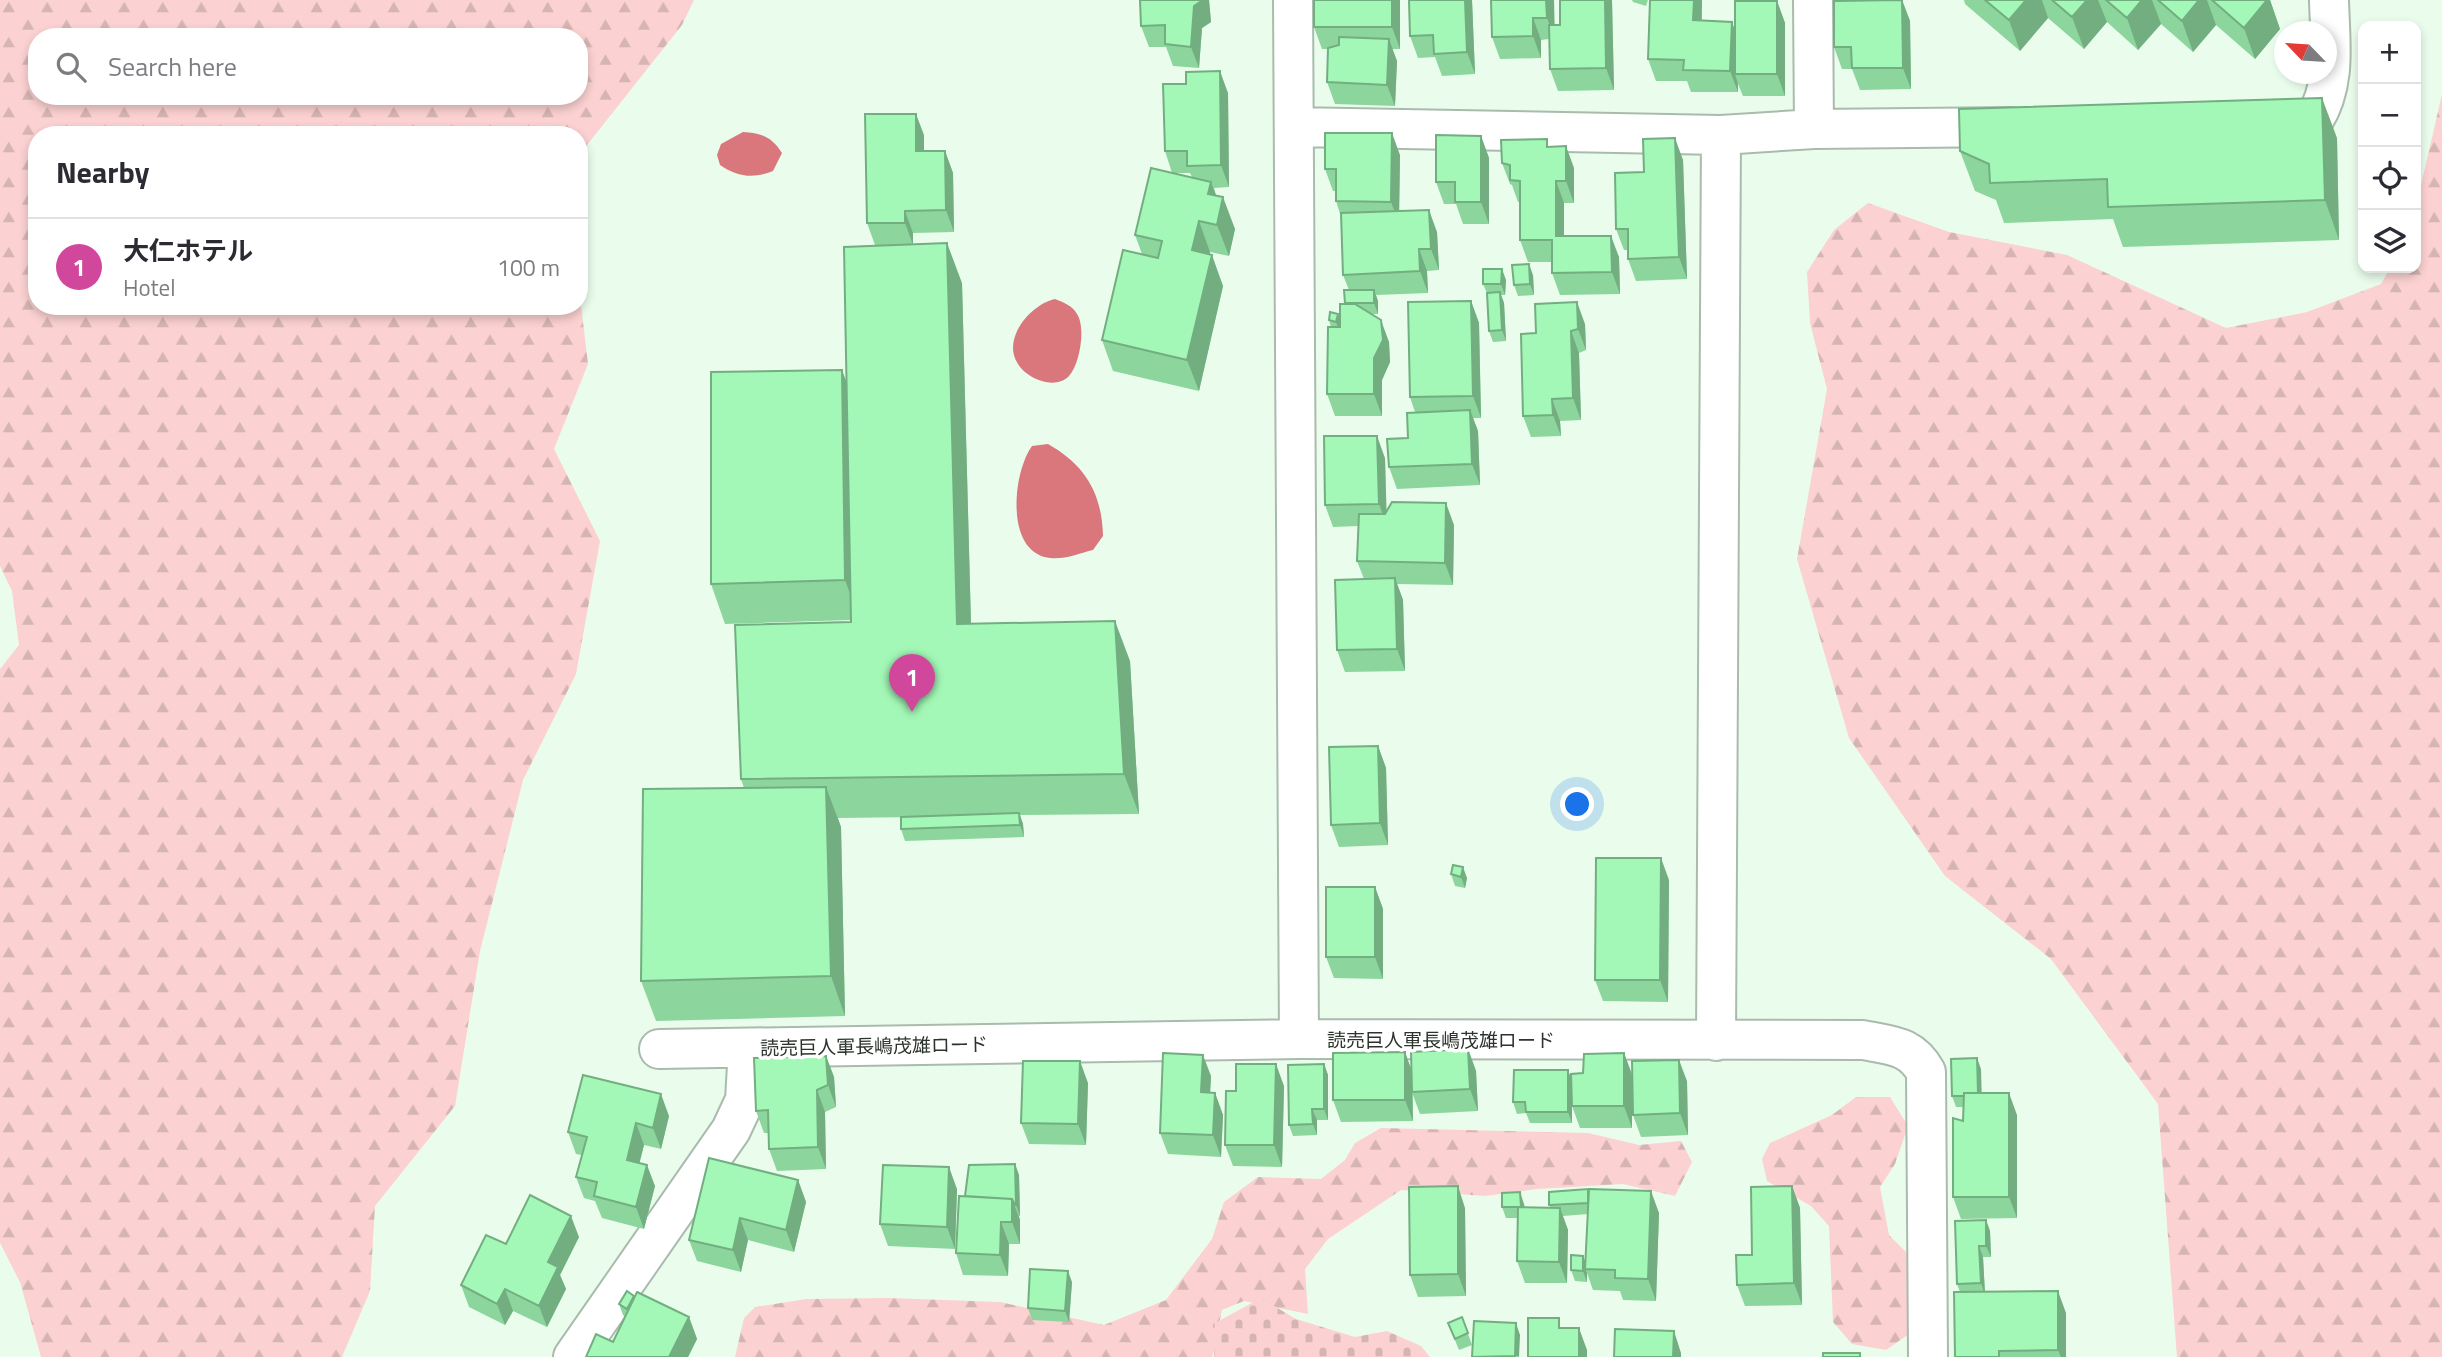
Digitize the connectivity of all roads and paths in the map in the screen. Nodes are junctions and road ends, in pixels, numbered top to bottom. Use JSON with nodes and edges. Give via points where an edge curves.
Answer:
{"nodes":[{"id":1,"x":1293,"y":0,"type":"edge"},
{"id":2,"x":1813,"y":0,"type":"edge"},
{"id":3,"x":2329,"y":0,"type":"edge"},
{"id":4,"x":2247,"y":124,"type":"edge"},
{"id":5,"x":2052,"y":126,"type":"edge"},
{"id":6,"x":1294,"y":127,"type":"junction"},
{"id":7,"x":1814,"y":129,"type":"junction"},
{"id":8,"x":1720,"y":135,"type":"junction"},
{"id":9,"x":1299,"y":1040,"type":"junction"},
{"id":10,"x":1716,"y":1041,"type":"junction"},
{"id":11,"x":748,"y":1048,"type":"junction"},
{"id":12,"x":659,"y":1049,"type":"dead end"},
{"id":13,"x":573,"y":1357,"type":"edge"},
{"id":14,"x":1927,"y":1357,"type":"edge"}],
"edges":[{"from":1,"to":6,"type":"street"},
{"from":2,"to":7,"type":"street"},
{"from":3,"to":4,"type":"street","via":[[2330,84],[2314,120]]},
{"from":5,"to":7,"type":"street"},
{"from":6,"to":8,"type":"street"},
{"from":6,"to":9,"type":"street"},
{"from":7,"to":8,"type":"street"},
{"from":8,"to":10,"type":"street"},
{"from":9,"to":10,"type":"street","name":"読売巨人軍長嶋茂雄ロード"},
{"from":9,"to":11,"type":"street","name":"読売巨人軍長嶋茂雄ロード"},
{"from":10,"to":14,"type":"street","name":"読売巨人軍長嶋茂雄ロード","via":[[1863,1040],[1917,1055],[1926,1072]]},
{"from":11,"to":12,"type":"street","name":"読売巨人軍長嶋茂雄ロード"},
{"from":11,"to":13,"type":"street","via":[[745,1100],[731,1130]]}]}
